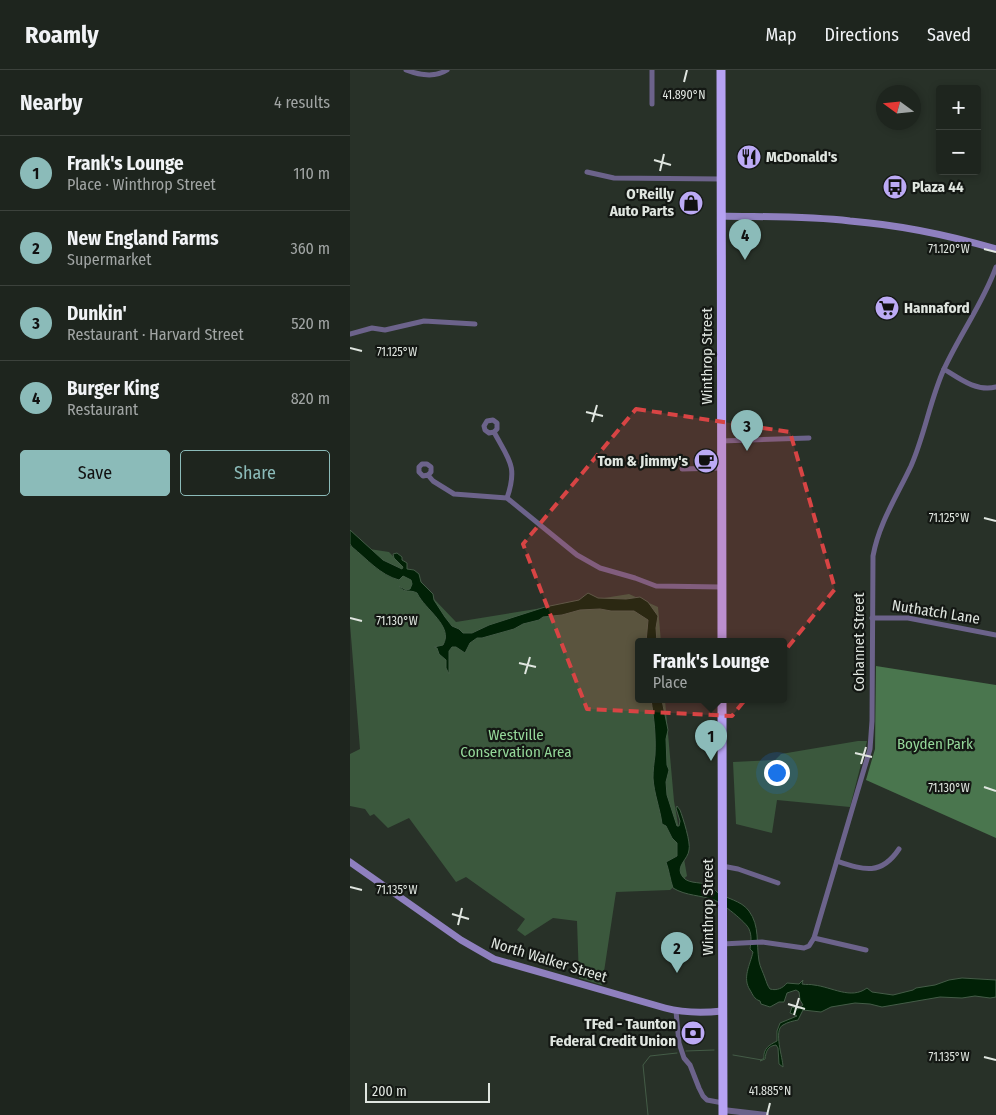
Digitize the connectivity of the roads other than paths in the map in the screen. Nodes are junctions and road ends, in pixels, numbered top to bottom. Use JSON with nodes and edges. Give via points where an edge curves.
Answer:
{"nodes":[{"id":1,"x":406,"y":70,"type":"edge"},
{"id":2,"x":447,"y":70,"type":"edge"},
{"id":3,"x":652,"y":70,"type":"edge"},
{"id":4,"x":721,"y":70,"type":"edge"},
{"id":5,"x":652,"y":104,"type":"dead end"},
{"id":6,"x":587,"y":172,"type":"dead end"},
{"id":7,"x":721,"y":179,"type":"junction"},
{"id":8,"x":721,"y":216,"type":"junction"},
{"id":9,"x":996,"y":249,"type":"edge"},
{"id":10,"x":996,"y":267,"type":"edge"},
{"id":11,"x":474,"y":324,"type":"dead end"},
{"id":12,"x":350,"y":334,"type":"edge"},
{"id":13,"x":944,"y":370,"type":"junction"},
{"id":14,"x":996,"y":387,"type":"edge"},
{"id":15,"x":494,"y":432,"type":"dead end"},
{"id":16,"x":808,"y":438,"type":"dead end"},
{"id":17,"x":721,"y":441,"type":"junction"},
{"id":18,"x":721,"y":468,"type":"junction"},
{"id":19,"x":682,"y":469,"type":"dead end"},
{"id":20,"x":428,"y":475,"type":"dead end"},
{"id":21,"x":507,"y":498,"type":"junction"},
{"id":22,"x":722,"y":587,"type":"junction"},
{"id":23,"x":872,"y":618,"type":"junction"},
{"id":24,"x":996,"y":635,"type":"edge"},
{"id":25,"x":722,"y":638,"type":"edge"},
{"id":26,"x":722,"y":703,"type":"edge"},
{"id":27,"x":899,"y":849,"type":"dead end"},
{"id":28,"x":837,"y":861,"type":"junction"},
{"id":29,"x":350,"y":862,"type":"edge"},
{"id":30,"x":722,"y":866,"type":"junction"},
{"id":31,"x":778,"y":883,"type":"dead end"},
{"id":32,"x":814,"y":938,"type":"junction"},
{"id":33,"x":722,"y":944,"type":"junction"},
{"id":34,"x":866,"y":950,"type":"dead end"},
{"id":35,"x":676,"y":1011,"type":"junction"},
{"id":36,"x":722,"y":1012,"type":"junction"},
{"id":37,"x":723,"y":1109,"type":"edge"},
{"id":38,"x":766,"y":1115,"type":"edge"}],
"edges":[{"from":1,"to":2,"type":"street","via":[[432,75]]},
{"from":3,"to":5,"type":"street"},
{"from":4,"to":7,"type":"highway","name":"Winthrop Street"},
{"from":6,"to":7,"type":"street","via":[[614,178]]},
{"from":7,"to":8,"type":"highway","name":"Winthrop Street"},
{"from":8,"to":9,"type":"main road","via":[[850,220],[936,233]]},
{"from":8,"to":17,"type":"highway","name":"Winthrop Street"},
{"from":10,"to":13,"type":"street","name":"Cohannet Street"},
{"from":11,"to":12,"type":"street","via":[[424,321]]},
{"from":13,"to":14,"type":"street","via":[[978,387]]},
{"from":13,"to":23,"type":"street","name":"Cohannet Street","via":[[922,440],[879,531],[873,556]]},
{"from":15,"to":21,"type":"street","via":[[512,468],[513,479]]},
{"from":16,"to":17,"type":"street"},
{"from":17,"to":18,"type":"highway","name":"Winthrop Street"},
{"from":18,"to":19,"type":"street"},
{"from":18,"to":22,"type":"highway","name":"Winthrop Street"},
{"from":20,"to":21,"type":"street","via":[[454,494]]},
{"from":21,"to":22,"type":"street","via":[[577,554],[600,568],[652,586]]},
{"from":22,"to":25,"type":"highway","name":"Winthrop Street"},
{"from":23,"to":24,"type":"street","name":"Nuthatch Lane","via":[[908,618]]},
{"from":23,"to":28,"type":"street","name":"Cohannet Street","via":[[870,749]]},
{"from":26,"to":30,"type":"highway","name":"Winthrop Street"},
{"from":27,"to":28,"type":"street","via":[[891,861],[872,869]]},
{"from":28,"to":32,"type":"street","name":"Cohannet Street"},
{"from":29,"to":35,"type":"main road","name":"North Walker Street","via":[[466,944],[494,959]]},
{"from":30,"to":31,"type":"street"},
{"from":30,"to":33,"type":"highway","name":"Winthrop Street"},
{"from":32,"to":33,"type":"street","via":[[804,948],[761,942]]},
{"from":32,"to":34,"type":"street"},
{"from":33,"to":36,"type":"highway","name":"Winthrop Street"},
{"from":35,"to":36,"type":"main road","name":"North Walker Street"},
{"from":35,"to":37,"type":"street","via":[[684,1058],[703,1096]]},
{"from":36,"to":37,"type":"highway","name":"Winthrop Street"},
{"from":37,"to":38,"type":"street"}]}
